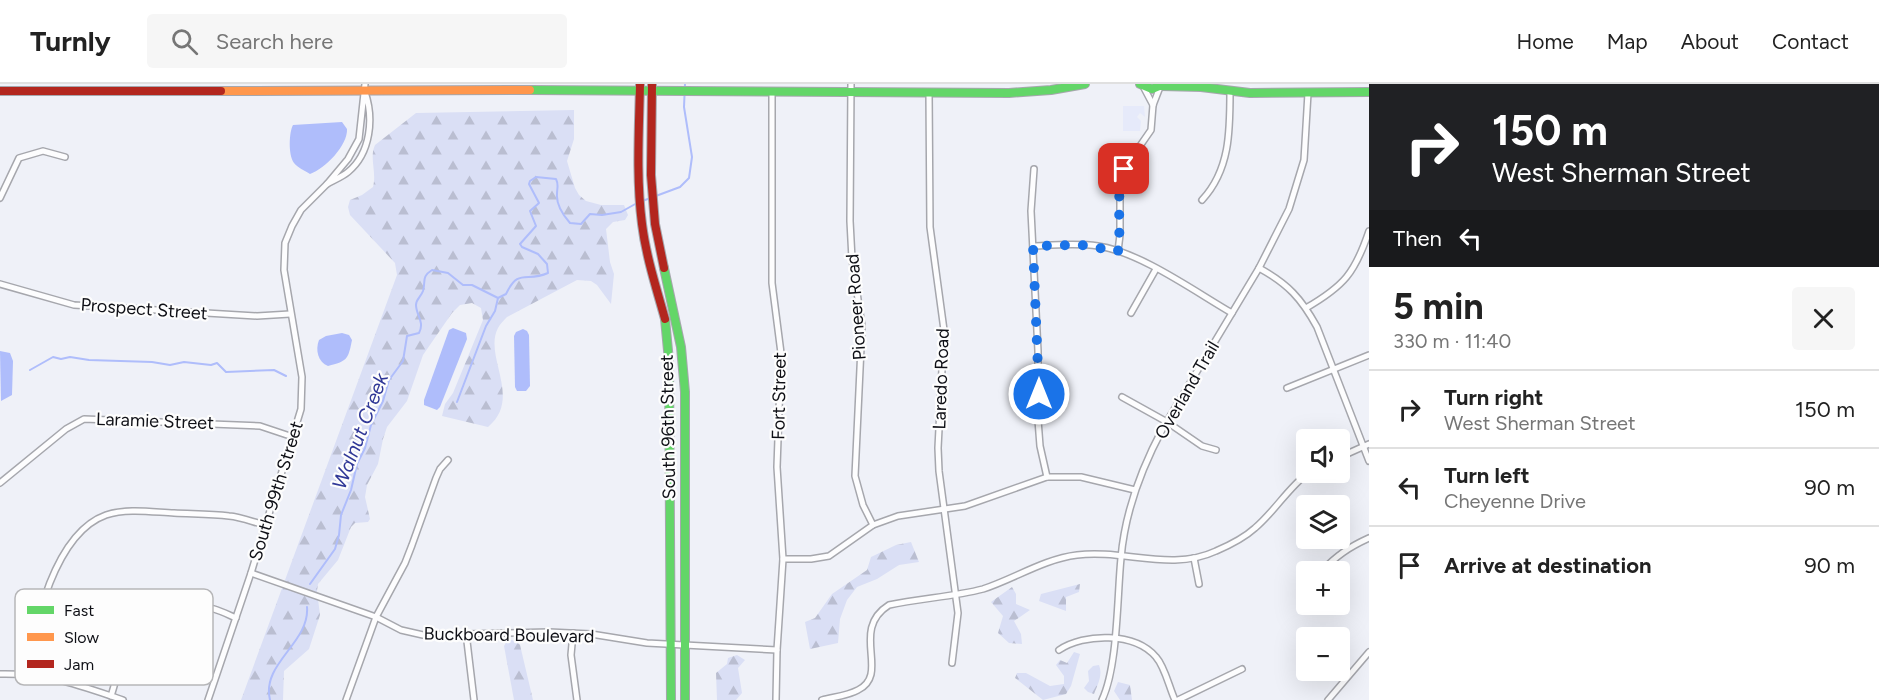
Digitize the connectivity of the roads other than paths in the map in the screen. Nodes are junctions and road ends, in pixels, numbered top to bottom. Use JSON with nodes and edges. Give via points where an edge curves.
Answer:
{"nodes":[{"id":1,"x":1085,"y":84,"type":"edge"},
{"id":2,"x":1142,"y":86,"type":"edge"},
{"id":3,"x":1162,"y":86,"type":"edge"},
{"id":4,"x":1198,"y":86,"type":"edge"},
{"id":5,"x":640,"y":87,"type":"edge"},
{"id":6,"x":652,"y":87,"type":"edge"},
{"id":7,"x":365,"y":88,"type":"edge"},
{"id":8,"x":851,"y":88,"type":"edge"},
{"id":9,"x":0,"y":91,"type":"edge"},
{"id":10,"x":772,"y":92,"type":"junction"},
{"id":11,"x":929,"y":92,"type":"junction"},
{"id":12,"x":1230,"y":92,"type":"junction"},
{"id":13,"x":1369,"y":92,"type":"edge"},
{"id":14,"x":1308,"y":93,"type":"junction"},
{"id":15,"x":1153,"y":105,"type":"junction"},
{"id":16,"x":65,"y":157,"type":"dead end"},
{"id":17,"x":1034,"y":169,"type":"dead end"},
{"id":18,"x":0,"y":198,"type":"edge"},
{"id":19,"x":1203,"y":200,"type":"dead end"},
{"id":20,"x":1369,"y":231,"type":"edge"},
{"id":21,"x":1033,"y":246,"type":"junction"},
{"id":22,"x":1118,"y":251,"type":"junction"},
{"id":23,"x":1361,"y":253,"type":"junction"},
{"id":24,"x":1369,"y":256,"type":"edge"},
{"id":25,"x":1259,"y":268,"type":"junction"},
{"id":26,"x":1156,"y":269,"type":"junction"},
{"id":27,"x":0,"y":284,"type":"edge"},
{"id":28,"x":1306,"y":308,"type":"junction"},
{"id":29,"x":1131,"y":313,"type":"dead end"},
{"id":30,"x":1232,"y":313,"type":"junction"},
{"id":31,"x":290,"y":314,"type":"junction"},
{"id":32,"x":1369,"y":355,"type":"edge"},
{"id":33,"x":1333,"y":368,"type":"junction"},
{"id":34,"x":1287,"y":388,"type":"dead end"},
{"id":35,"x":1122,"y":397,"type":"dead end"},
{"id":36,"x":1167,"y":422,"type":"junction"},
{"id":37,"x":293,"y":437,"type":"junction"},
{"id":38,"x":1366,"y":445,"type":"edge"},
{"id":39,"x":1216,"y":450,"type":"dead end"},
{"id":40,"x":1350,"y":452,"type":"edge"},
{"id":41,"x":448,"y":459,"type":"dead end"},
{"id":42,"x":1369,"y":461,"type":"edge"},
{"id":43,"x":1047,"y":477,"type":"junction"},
{"id":44,"x":0,"y":483,"type":"edge"},
{"id":45,"x":1297,"y":483,"type":"edge"},
{"id":46,"x":1135,"y":490,"type":"junction"},
{"id":47,"x":943,"y":509,"type":"junction"},
{"id":48,"x":265,"y":525,"type":"junction"},
{"id":49,"x":873,"y":525,"type":"junction"},
{"id":50,"x":1369,"y":538,"type":"edge"},
{"id":51,"x":1121,"y":556,"type":"junction"},
{"id":52,"x":1194,"y":558,"type":"junction"},
{"id":53,"x":783,"y":559,"type":"junction"},
{"id":54,"x":1331,"y":561,"type":"edge"},
{"id":55,"x":251,"y":573,"type":"junction"},
{"id":56,"x":1199,"y":584,"type":"dead end"},
{"id":57,"x":49,"y":589,"type":"edge"},
{"id":58,"x":956,"y":593,"type":"junction"},
{"id":59,"x":213,"y":609,"type":"edge"},
{"id":60,"x":376,"y":617,"type":"junction"},
{"id":61,"x":236,"y":618,"type":"junction"},
{"id":62,"x":466,"y":633,"type":"junction"},
{"id":63,"x":573,"y":633,"type":"junction"},
{"id":64,"x":1114,"y":639,"type":"junction"},
{"id":65,"x":670,"y":645,"type":"junction"},
{"id":66,"x":685,"y":645,"type":"junction"},
{"id":67,"x":777,"y":650,"type":"junction"},
{"id":68,"x":1059,"y":650,"type":"dead end"},
{"id":69,"x":1369,"y":652,"type":"edge"},
{"id":70,"x":952,"y":663,"type":"dead end"},
{"id":71,"x":1242,"y":669,"type":"dead end"},
{"id":72,"x":15,"y":673,"type":"edge"},
{"id":73,"x":0,"y":674,"type":"edge"},
{"id":74,"x":79,"y":685,"type":"edge"},
{"id":75,"x":115,"y":685,"type":"edge"},
{"id":76,"x":111,"y":696,"type":"junction"},
{"id":77,"x":123,"y":700,"type":"edge"},
{"id":78,"x":208,"y":700,"type":"edge"},
{"id":79,"x":346,"y":700,"type":"edge"},
{"id":80,"x":474,"y":700,"type":"edge"},
{"id":81,"x":577,"y":700,"type":"edge"},
{"id":82,"x":671,"y":700,"type":"edge"},
{"id":83,"x":685,"y":700,"type":"edge"},
{"id":84,"x":776,"y":700,"type":"edge"},
{"id":85,"x":822,"y":700,"type":"edge"},
{"id":86,"x":1102,"y":700,"type":"edge"},
{"id":87,"x":1176,"y":700,"type":"edge"},
{"id":88,"x":1328,"y":700,"type":"edge"}],
"edges":[{"from":1,"to":11,"type":"street","via":[[1030,92]]},
{"from":2,"to":3,"type":"street"},
{"from":2,"to":15,"type":"street"},
{"from":3,"to":4,"type":"street"},
{"from":3,"to":15,"type":"street"},
{"from":4,"to":12,"type":"street"},
{"from":5,"to":6,"type":"street"},
{"from":5,"to":7,"type":"street"},
{"from":5,"to":65,"type":"street","name":"South 96th Street","via":[[642,223],[665,320],[669,361]]},
{"from":6,"to":10,"type":"street"},
{"from":6,"to":66,"type":"street","name":"South 96th Street","via":[[655,224],[681,347],[684,381]]},
{"from":7,"to":9,"type":"street"},
{"from":7,"to":31,"type":"street","name":"South 99th Street","via":[[359,139],[348,159],[302,210],[285,243]]},
{"from":8,"to":10,"type":"street"},
{"from":8,"to":11,"type":"street"},
{"from":8,"to":49,"type":"street","name":"Pioneer Road","via":[[850,221],[862,338],[855,476]]},
{"from":10,"to":53,"type":"street","name":"Fort Street","via":[[772,283],[781,353],[777,467]]},
{"from":11,"to":47,"type":"street","name":"Laredo Road","via":[[930,227],[944,330],[938,448]]},
{"from":12,"to":14,"type":"street"},
{"from":12,"to":19,"type":"street","via":[[1225,158],[1213,188]]},
{"from":13,"to":14,"type":"street"},
{"from":14,"to":25,"type":"street","name":"Overland Trail","via":[[1299,182]]},
{"from":15,"to":22,"type":"street","via":[[1151,130],[1120,179]]},
{"from":16,"to":18,"type":"street","via":[[43,151],[19,158]]},
{"from":17,"to":21,"type":"street"},
{"from":20,"to":23,"type":"street"},
{"from":21,"to":22,"type":"street","via":[[1081,245]]},
{"from":21,"to":43,"type":"street","via":[[1038,420]]},
{"from":22,"to":26,"type":"street"},
{"from":23,"to":24,"type":"street"},
{"from":23,"to":28,"type":"street","via":[[1345,281]]},
{"from":25,"to":28,"type":"street","via":[[1291,289]]},
{"from":25,"to":30,"type":"street","name":"Overland Trail"},
{"from":26,"to":29,"type":"street"},
{"from":26,"to":30,"type":"street"},
{"from":27,"to":31,"type":"street","name":"Prospect Street","via":[[74,305],[257,316]]},
{"from":28,"to":33,"type":"street"},
{"from":30,"to":36,"type":"street","name":"Overland Trail"},
{"from":31,"to":37,"type":"street","name":"South 99th Street","via":[[302,377],[301,409]]},
{"from":32,"to":33,"type":"street"},
{"from":33,"to":34,"type":"street"},
{"from":33,"to":38,"type":"street"},
{"from":35,"to":36,"type":"street"},
{"from":36,"to":39,"type":"street","via":[[1202,446]]},
{"from":36,"to":46,"type":"street","name":"Overland Trail"},
{"from":37,"to":44,"type":"street","name":"Laramie Street","via":[[260,426],[84,419]]},
{"from":37,"to":48,"type":"street","name":"South 99th Street"},
{"from":38,"to":40,"type":"street"},
{"from":38,"to":42,"type":"street"},
{"from":41,"to":60,"type":"street","via":[[436,478],[405,563]]},
{"from":43,"to":46,"type":"street","via":[[1081,477]]},
{"from":43,"to":47,"type":"street","via":[[980,502]]},
{"from":45,"to":52,"type":"street","via":[[1241,539]]},
{"from":46,"to":51,"type":"street","name":"Overland Trail"},
{"from":47,"to":49,"type":"street","via":[[898,516]]},
{"from":47,"to":58,"type":"street","name":"Laredo Road"},
{"from":48,"to":55,"type":"street","name":"South 99th Street"},
{"from":48,"to":57,"type":"street","via":[[232,516],[124,511],[103,516],[66,548]]},
{"from":49,"to":53,"type":"street","via":[[829,556]]},
{"from":50,"to":54,"type":"street"},
{"from":51,"to":52,"type":"street","via":[[1157,560]]},
{"from":51,"to":58,"type":"street","via":[[1075,555],[981,589]]},
{"from":51,"to":64,"type":"street","name":"Overland Trail"},
{"from":52,"to":56,"type":"street"},
{"from":53,"to":67,"type":"street","name":"Fort Street"},
{"from":55,"to":60,"type":"street","name":"Buckboard Boulevard"},
{"from":55,"to":61,"type":"street","name":"South 99th Street"},
{"from":58,"to":70,"type":"street","name":"Laredo Road","via":[[958,613]]},
{"from":58,"to":85,"type":"street","via":[[906,601],[881,610],[872,625],[872,666],[866,684],[859,690]]},
{"from":59,"to":61,"type":"street"},
{"from":60,"to":62,"type":"street","name":"Buckboard Boulevard","via":[[412,634]]},
{"from":60,"to":79,"type":"street"},
{"from":61,"to":78,"type":"street","name":"South 99th Street"},
{"from":62,"to":63,"type":"street","name":"Buckboard Boulevard"},
{"from":62,"to":80,"type":"street"},
{"from":63,"to":65,"type":"street","name":"Buckboard Boulevard"},
{"from":63,"to":81,"type":"street","via":[[571,655]]},
{"from":64,"to":68,"type":"street","via":[[1077,641]]},
{"from":64,"to":86,"type":"street","name":"Overland Trail"},
{"from":64,"to":87,"type":"street","via":[[1147,648],[1158,658]]},
{"from":65,"to":66,"type":"street","name":"Buckboard Boulevard"},
{"from":65,"to":82,"type":"street","name":"South 96th Street"},
{"from":66,"to":67,"type":"street","name":"Buckboard Boulevard"},
{"from":66,"to":83,"type":"street","name":"South 96th Street"},
{"from":67,"to":84,"type":"street","name":"Fort Street"},
{"from":69,"to":88,"type":"street"},
{"from":71,"to":87,"type":"street"},
{"from":72,"to":73,"type":"street"},
{"from":74,"to":76,"type":"street"},
{"from":75,"to":76,"type":"street"},
{"from":76,"to":77,"type":"street"}]}
